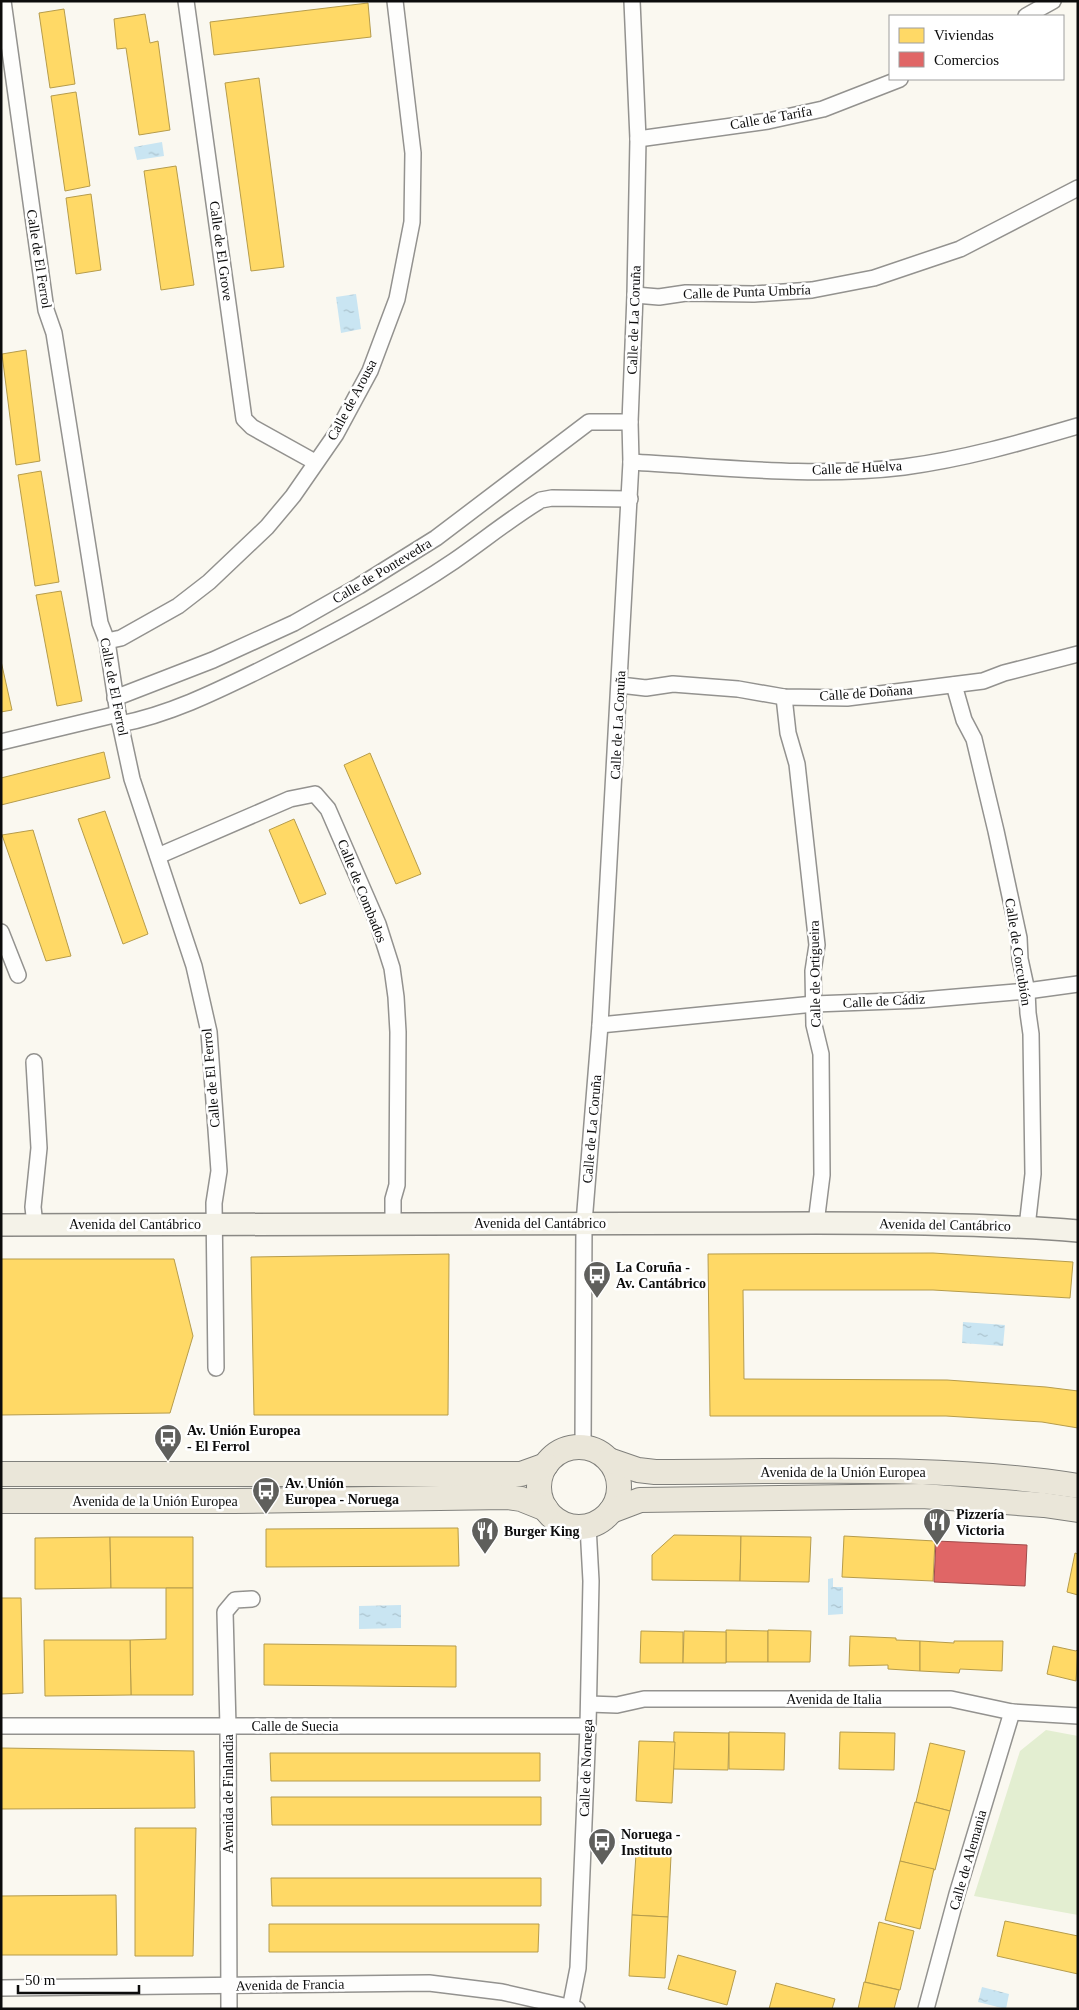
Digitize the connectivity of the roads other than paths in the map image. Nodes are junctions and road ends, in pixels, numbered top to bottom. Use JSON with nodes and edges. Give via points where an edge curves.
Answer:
{"nodes":[{"id":1,"x":3,"y":1,"type":"edge"},
{"id":2,"x":186,"y":1,"type":"edge"},
{"id":3,"x":394,"y":1,"type":"edge"},
{"id":4,"x":632,"y":1,"type":"edge"},
{"id":5,"x":1053,"y":1,"type":"edge"},
{"id":6,"x":1028,"y":15,"type":"edge"},
{"id":7,"x":897,"y":80,"type":"edge"},
{"id":8,"x":638,"y":140,"type":"junction"},
{"id":9,"x":1078,"y":188,"type":"edge"},
{"id":10,"x":635,"y":295,"type":"junction"},
{"id":11,"x":630,"y":422,"type":"junction"},
{"id":12,"x":1078,"y":426,"type":"edge"},
{"id":13,"x":315,"y":462,"type":"junction"},
{"id":14,"x":631,"y":462,"type":"junction"},
{"id":15,"x":630,"y":499,"type":"junction"},
{"id":16,"x":107,"y":642,"type":"junction"},
{"id":17,"x":1078,"y":654,"type":"edge"},
{"id":18,"x":620,"y":685,"type":"junction"},
{"id":19,"x":954,"y":685,"type":"junction"},
{"id":20,"x":784,"y":697,"type":"junction"},
{"id":21,"x":115,"y":698,"type":"junction"},
{"id":22,"x":120,"y":725,"type":"junction"},
{"id":23,"x":1,"y":742,"type":"edge"},
{"id":24,"x":158,"y":856,"type":"junction"},
{"id":25,"x":1,"y":932,"type":"edge"},
{"id":26,"x":18,"y":976,"type":"dead end"},
{"id":27,"x":1078,"y":984,"type":"edge"},
{"id":28,"x":1027,"y":990,"type":"junction"},
{"id":29,"x":814,"y":1004,"type":"junction"},
{"id":30,"x":600,"y":1025,"type":"junction"},
{"id":31,"x":34,"y":1062,"type":"dead end"},
{"id":32,"x":816,"y":1222,"type":"junction"},
{"id":33,"x":393,"y":1223,"type":"junction"},
{"id":34,"x":584,"y":1223,"type":"junction"},
{"id":35,"x":214,"y":1224,"type":"junction"},
{"id":36,"x":1,"y":1225,"type":"edge"},
{"id":37,"x":35,"y":1225,"type":"junction"},
{"id":38,"x":1027,"y":1227,"type":"junction"},
{"id":39,"x":1078,"y":1231,"type":"edge"},
{"id":40,"x":216,"y":1368,"type":"dead end"},
{"id":41,"x":582,"y":1447,"type":"junction"},
{"id":42,"x":609,"y":1460,"type":"junction"},
{"id":43,"x":546,"y":1465,"type":"junction"},
{"id":44,"x":1,"y":1474,"type":"edge"},
{"id":45,"x":1078,"y":1486,"type":"edge"},
{"id":46,"x":1,"y":1501,"type":"edge"},
{"id":47,"x":546,"y":1509,"type":"junction"},
{"id":48,"x":1078,"y":1510,"type":"edge"},
{"id":49,"x":611,"y":1511,"type":"junction"},
{"id":50,"x":588,"y":1526,"type":"junction"},
{"id":51,"x":252,"y":1599,"type":"dead end"},
{"id":52,"x":589,"y":1704,"type":"junction"},
{"id":53,"x":1012,"y":1712,"type":"junction"},
{"id":54,"x":1078,"y":1716,"type":"edge"},
{"id":55,"x":1,"y":1726,"type":"edge"},
{"id":56,"x":588,"y":1726,"type":"junction"},
{"id":57,"x":228,"y":1727,"type":"junction"},
{"id":58,"x":229,"y":1986,"type":"junction"},
{"id":59,"x":1,"y":1988,"type":"edge"},
{"id":60,"x":573,"y":2008,"type":"edge"},
{"id":61,"x":228,"y":2009,"type":"edge"},
{"id":62,"x":926,"y":2009,"type":"edge"}],
"edges":[{"from":1,"to":16,"type":"street","name":"Calle de El Ferrol","via":[[46,310],[54,333],[100,623]]},
{"from":2,"to":13,"type":"street","name":"Calle de El Grove","via":[[244,419],[252,427]]},
{"from":3,"to":13,"type":"street","name":"Calle de Arousa","via":[[414,153],[412,222],[397,299],[370,371],[336,434]]},
{"from":4,"to":8,"type":"street","name":"Calle de La Coruña"},
{"from":5,"to":6,"type":"street"},
{"from":7,"to":8,"type":"street","name":"Calle de Tarifa","via":[[823,109],[768,122]]},
{"from":8,"to":10,"type":"street","name":"Calle de La Coruña"},
{"from":9,"to":10,"type":"street","name":"Calle de Punta Umbría","via":[[960,249],[874,278],[812,290],[754,294],[686,293],[659,297]]},
{"from":10,"to":11,"type":"street","name":"Calle de La Coruña"},
{"from":11,"to":14,"type":"street","name":"Calle de La Coruña"},
{"from":11,"to":21,"type":"street","name":"Calle de Pontevedra","via":[[589,422],[436,538],[359,586],[294,623],[213,660]]},
{"from":12,"to":14,"type":"street","name":"Calle de Huelva","via":[[966,457],[843,472]]},
{"from":13,"to":16,"type":"street","name":"Calle de Arousa","via":[[267,527],[209,582],[178,606],[121,638]]},
{"from":14,"to":15,"type":"street","name":"Calle de La Coruña"},
{"from":15,"to":18,"type":"street","name":"Calle de La Coruña"},
{"from":15,"to":22,"type":"street","name":"Calle de Pontevedra","via":[[541,500],[453,562],[310,646],[221,689]]},
{"from":16,"to":21,"type":"street","name":"Calle de El Ferrol"},
{"from":17,"to":19,"type":"street","name":"Calle de Doñana","via":[[983,681]]},
{"from":18,"to":20,"type":"street","name":"Calle de Doñana","via":[[646,688],[673,684],[738,689]]},
{"from":18,"to":30,"type":"street","name":"Calle de La Coruña"},
{"from":19,"to":20,"type":"street","name":"Calle de Doñana","via":[[847,698]]},
{"from":19,"to":28,"type":"street","name":"Calle de Corcubión","via":[[964,720],[974,739],[990,803]]},
{"from":20,"to":29,"type":"street","name":"Calle de Ortigueira","via":[[788,733],[797,764],[817,945]]},
{"from":21,"to":22,"type":"street","name":"Calle de El Ferrol"},
{"from":22,"to":23,"type":"street","name":"Calle de Pontevedra"},
{"from":22,"to":24,"type":"street","name":"Calle de El Ferrol","via":[[132,779]]},
{"from":24,"to":33,"type":"street","name":"Calle de Combados","via":[[290,798],[315,794],[328,809],[378,924],[392,968],[398,1032],[397,1185],[393,1199]]},
{"from":24,"to":35,"type":"street","name":"Calle de El Ferrol","via":[[194,966],[209,1032],[219,1171]]},
{"from":25,"to":26,"type":"street"},
{"from":27,"to":28,"type":"street","name":"Calle de Cádiz"},
{"from":28,"to":29,"type":"street","name":"Calle de Cádiz","via":[[921,1000]]},
{"from":28,"to":38,"type":"street","name":"Calle de Corcubión","via":[[1031,1034],[1033,1174]]},
{"from":29,"to":30,"type":"street","name":"Calle de Cádiz"},
{"from":29,"to":32,"type":"street","name":"Calle de Ortigueira","via":[[814,1025],[821,1054],[822,1128],[822,1175]]},
{"from":30,"to":34,"type":"street","name":"Calle de La Coruña"},
{"from":31,"to":37,"type":"street","via":[[39,1148],[33,1207]]},
{"from":32,"to":34,"type":"street","name":"Avenida del Cantábrico"},
{"from":32,"to":38,"type":"street","name":"Avenida del Cantábrico"},
{"from":33,"to":34,"type":"street","name":"Avenida del Cantábrico"},
{"from":33,"to":35,"type":"street","name":"Avenida del Cantábrico"},
{"from":34,"to":41,"type":"street","name":"Calle de La Coruña"},
{"from":35,"to":37,"type":"street","name":"Avenida del Cantábrico"},
{"from":35,"to":40,"type":"street","name":"Calle de El Ferrol"},
{"from":36,"to":37,"type":"street","name":"Avenida del Cantábrico"},
{"from":38,"to":39,"type":"street","name":"Avenida del Cantábrico"},
{"from":41,"to":42,"type":"main road","via":[[597,1451]]},
{"from":41,"to":43,"type":"main road","via":[[568,1448],[556,1454]]},
{"from":42,"to":45,"type":"main road","name":"Avenida de la Unión Europea","via":[[638,1470],[656,1472],[922,1471]]},
{"from":42,"to":49,"type":"main road","via":[[619,1485]]},
{"from":43,"to":44,"type":"main road","name":"Avenida de la Unión Europea","via":[[521,1474]]},
{"from":43,"to":47,"type":"main road","via":[[540,1479],[540,1495]]},
{"from":46,"to":47,"type":"main road","name":"Avenida de la Unión Europea","via":[[507,1497]]},
{"from":47,"to":50,"type":"main road","via":[[565,1524]]},
{"from":48,"to":49,"type":"main road","name":"Avenida de la Unión Europea","via":[[1044,1504],[922,1496],[640,1500]]},
{"from":49,"to":50,"type":"main road","via":[[601,1521]]},
{"from":50,"to":52,"type":"street","name":"Calle de Noruega","via":[[591,1580]]},
{"from":51,"to":57,"type":"street","name":"Avenida de Finlandia","via":[[235,1600],[226,1612]]},
{"from":52,"to":53,"type":"street","name":"Avenida de Italia","via":[[617,1705],[644,1700],[951,1699]]},
{"from":52,"to":56,"type":"street","name":"Calle de Noruega"},
{"from":53,"to":54,"type":"street","name":"Avenida de Italia"},
{"from":53,"to":62,"type":"street","name":"Calle de Alemania"},
{"from":55,"to":57,"type":"street","name":"Calle de Suecia"},
{"from":56,"to":57,"type":"street","name":"Calle de Suecia"},
{"from":56,"to":60,"type":"street","name":"Calle de Noruega","via":[[578,1968]]},
{"from":57,"to":58,"type":"street","name":"Avenida de Finlandia"},
{"from":58,"to":59,"type":"street","name":"Avenida de Francia"},
{"from":58,"to":60,"type":"street","name":"Avenida de Francia","via":[[429,1983],[502,1992]]},
{"from":58,"to":61,"type":"street","name":"Avenida de Finlandia"}]}
